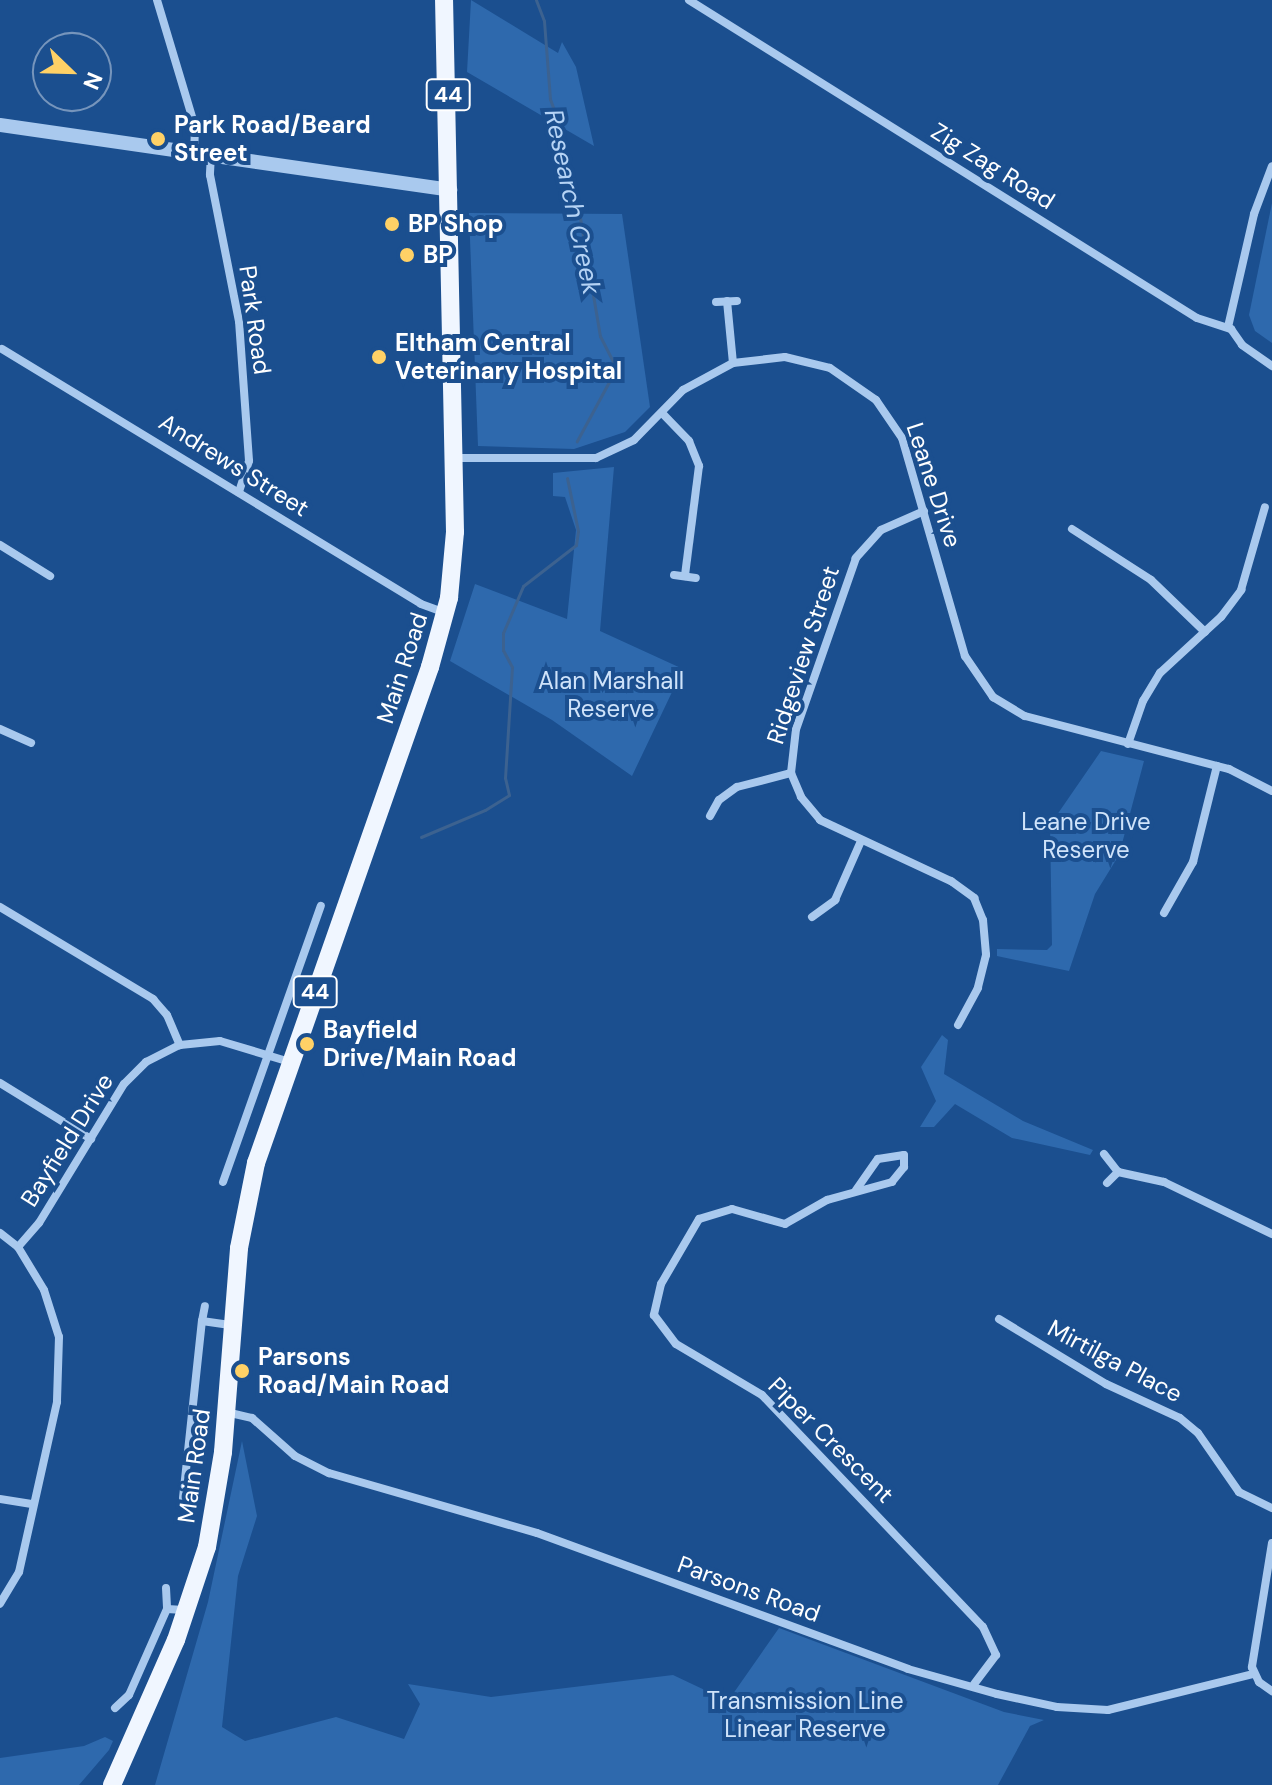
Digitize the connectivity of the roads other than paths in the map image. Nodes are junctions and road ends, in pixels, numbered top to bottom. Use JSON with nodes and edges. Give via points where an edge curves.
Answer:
{"nodes":[{"id":1,"x":157,"y":0,"type":"edge"},
{"id":2,"x":444,"y":0,"type":"edge"},
{"id":3,"x":689,"y":0,"type":"edge"},
{"id":4,"x":0,"y":125,"type":"edge"},
{"id":5,"x":194,"y":151,"type":"junction"},
{"id":6,"x":211,"y":153,"type":"junction"},
{"id":7,"x":1272,"y":166,"type":"edge"},
{"id":8,"x":450,"y":190,"type":"junction"},
{"id":9,"x":716,"y":302,"type":"dead end"},
{"id":10,"x":1228,"y":327,"type":"junction"},
{"id":11,"x":2,"y":349,"type":"dead end"},
{"id":12,"x":733,"y":363,"type":"junction"},
{"id":13,"x":1272,"y":366,"type":"edge"},
{"id":14,"x":662,"y":413,"type":"junction"},
{"id":15,"x":454,"y":458,"type":"junction"},
{"id":16,"x":239,"y":492,"type":"junction"},
{"id":17,"x":1265,"y":507,"type":"edge"},
{"id":18,"x":924,"y":511,"type":"junction"},
{"id":19,"x":1072,"y":529,"type":"dead end"},
{"id":20,"x":0,"y":545,"type":"edge"},
{"id":21,"x":674,"y":575,"type":"dead end"},
{"id":22,"x":50,"y":576,"type":"dead end"},
{"id":23,"x":685,"y":576,"type":"junction"},
{"id":24,"x":696,"y":578,"type":"dead end"},
{"id":25,"x":446,"y":613,"type":"junction"},
{"id":26,"x":1205,"y":632,"type":"junction"},
{"id":27,"x":0,"y":729,"type":"edge"},
{"id":28,"x":31,"y":743,"type":"dead end"},
{"id":29,"x":1128,"y":744,"type":"junction"},
{"id":30,"x":1217,"y":766,"type":"junction"},
{"id":31,"x":791,"y":773,"type":"junction"},
{"id":32,"x":1272,"y":791,"type":"edge"},
{"id":33,"x":710,"y":816,"type":"dead end"},
{"id":34,"x":861,"y":841,"type":"junction"},
{"id":35,"x":321,"y":906,"type":"dead end"},
{"id":36,"x":0,"y":907,"type":"edge"},
{"id":37,"x":1164,"y":913,"type":"dead end"},
{"id":38,"x":812,"y":917,"type":"dead end"},
{"id":39,"x":958,"y":1025,"type":"dead end"},
{"id":40,"x":180,"y":1045,"type":"junction"},
{"id":41,"x":268,"y":1055,"type":"junction"},
{"id":42,"x":290,"y":1062,"type":"junction"},
{"id":43,"x":0,"y":1083,"type":"edge"},
{"id":44,"x":91,"y":1139,"type":"junction"},
{"id":45,"x":1104,"y":1154,"type":"dead end"},
{"id":46,"x":1118,"y":1172,"type":"junction"},
{"id":47,"x":223,"y":1182,"type":"dead end"},
{"id":48,"x":1107,"y":1183,"type":"dead end"},
{"id":49,"x":856,"y":1190,"type":"junction"},
{"id":50,"x":0,"y":1233,"type":"edge"},
{"id":51,"x":1272,"y":1234,"type":"edge"},
{"id":52,"x":18,"y":1247,"type":"junction"},
{"id":53,"x":205,"y":1306,"type":"dead end"},
{"id":54,"x":999,"y":1319,"type":"dead end"},
{"id":55,"x":202,"y":1321,"type":"junction"},
{"id":56,"x":232,"y":1325,"type":"junction"},
{"id":57,"x":226,"y":1412,"type":"junction"},
{"id":58,"x":183,"y":1498,"type":"dead end"},
{"id":59,"x":0,"y":1499,"type":"edge"},
{"id":60,"x":32,"y":1504,"type":"junction"},
{"id":61,"x":1272,"y":1508,"type":"edge"},
{"id":62,"x":1272,"y":1543,"type":"edge"},
{"id":63,"x":166,"y":1588,"type":"dead end"},
{"id":64,"x":0,"y":1604,"type":"edge"},
{"id":65,"x":167,"y":1609,"type":"junction"},
{"id":66,"x":188,"y":1611,"type":"junction"},
{"id":67,"x":1254,"y":1674,"type":"junction"},
{"id":68,"x":974,"y":1684,"type":"junction"},
{"id":69,"x":1272,"y":1691,"type":"edge"},
{"id":70,"x":115,"y":1708,"type":"dead end"},
{"id":71,"x":112,"y":1785,"type":"edge"}],
"edges":[{"from":1,"to":5,"type":"street","via":[[195,127]]},
{"from":2,"to":8,"type":"main road","name":"Main Road","number":"44"},
{"from":3,"to":10,"type":"street","name":"Zig Zag Road","via":[[1197,318]]},
{"from":4,"to":5,"type":"street"},
{"from":5,"to":6,"type":"street"},
{"from":6,"to":8,"type":"street"},
{"from":6,"to":16,"type":"street","name":"Park Road","via":[[210,175],[239,321],[249,461]]},
{"from":7,"to":10,"type":"street","via":[[1254,214]]},
{"from":8,"to":15,"type":"main road","name":"Main Road","number":"44"},
{"from":9,"to":12,"type":"street","via":[[732,301]]},
{"from":10,"to":13,"type":"street","name":"Zig Zag Road","via":[[1246,349]]},
{"from":11,"to":16,"type":"street","name":"Andrews Street"},
{"from":12,"to":14,"type":"street","name":"Leane Drive","via":[[692,383]]},
{"from":12,"to":18,"type":"street","name":"Leane Drive","via":[[796,359],[830,368],[860,386],[897,429]]},
{"from":14,"to":15,"type":"street","name":"Leane Drive","via":[[625,447],[596,458]]},
{"from":14,"to":23,"type":"street","via":[[689,441],[699,466]]},
{"from":15,"to":25,"type":"main road","name":"Main Road","number":"44","via":[[455,552]]},
{"from":16,"to":25,"type":"street","name":"Andrews Street","via":[[421,604]]},
{"from":17,"to":26,"type":"street","via":[[1245,582]]},
{"from":18,"to":29,"type":"street","name":"Leane Drive","via":[[961,646],[986,689],[1025,716]]},
{"from":18,"to":31,"type":"street","name":"Ridgeview Street","via":[[881,530],[856,558],[796,729]]},
{"from":19,"to":26,"type":"street","via":[[1151,580]]},
{"from":20,"to":22,"type":"street"},
{"from":21,"to":23,"type":"street"},
{"from":23,"to":24,"type":"street"},
{"from":25,"to":42,"type":"main road","name":"Main Road","number":"44"},
{"from":26,"to":29,"type":"street","via":[[1160,673]]},
{"from":27,"to":28,"type":"street"},
{"from":29,"to":30,"type":"street","name":"Leane Drive"},
{"from":30,"to":32,"type":"street","name":"Leane Drive"},
{"from":30,"to":37,"type":"street","via":[[1193,862]]},
{"from":31,"to":33,"type":"street","via":[[737,787],[719,800]]},
{"from":31,"to":34,"type":"street","name":"Ridgeview Street","via":[[813,813]]},
{"from":34,"to":38,"type":"street","via":[[835,900]]},
{"from":34,"to":39,"type":"street","name":"Ridgeview Street","via":[[951,881],[978,905],[985,930],[984,967]]},
{"from":35,"to":41,"type":"street"},
{"from":36,"to":40,"type":"street","via":[[153,999]]},
{"from":40,"to":41,"type":"street","name":"Bayfield Drive","via":[[220,1041]]},
{"from":40,"to":44,"type":"street","name":"Bayfield Drive","via":[[146,1062],[124,1084]]},
{"from":41,"to":42,"type":"street","name":"Bayfield Drive"},
{"from":41,"to":47,"type":"street"},
{"from":42,"to":56,"type":"main road","name":"Main Road","number":"44","via":[[248,1194]]},
{"from":43,"to":44,"type":"street"},
{"from":44,"to":52,"type":"street","name":"Bayfield Drive"},
{"from":45,"to":46,"type":"street"},
{"from":46,"to":48,"type":"street"},
{"from":46,"to":51,"type":"street","via":[[1170,1184]]},
{"from":49,"to":49,"type":"street","via":[[878,1159],[904,1155],[904,1167],[892,1182]]},
{"from":49,"to":68,"type":"street","name":"Piper Crescent","via":[[785,1224],[732,1209],[706,1215],[688,1231],[655,1298],[660,1327],[676,1344],[762,1395],[968,1610],[997,1651]]},
{"from":50,"to":52,"type":"street"},
{"from":52,"to":60,"type":"street","via":[[44,1290],[59,1337],[57,1402]]},
{"from":53,"to":55,"type":"street","name":"Main Road"},
{"from":54,"to":61,"type":"street","name":"Mirtilga Place","via":[[1097,1380],[1180,1418],[1198,1433],[1239,1492]]},
{"from":55,"to":56,"type":"street"},
{"from":55,"to":58,"type":"street","name":"Main Road"},
{"from":56,"to":57,"type":"main road","name":"Main Road","number":"44"},
{"from":57,"to":66,"type":"main road","name":"Main Road","number":"44","via":[[214,1513]]},
{"from":57,"to":68,"type":"street","name":"Parsons Road","via":[[248,1415],[295,1456],[329,1473],[537,1533],[908,1669]]},
{"from":59,"to":60,"type":"street"},
{"from":60,"to":64,"type":"street","via":[[19,1572]]},
{"from":62,"to":67,"type":"street"},
{"from":63,"to":65,"type":"street"},
{"from":65,"to":66,"type":"street"},
{"from":65,"to":70,"type":"street","via":[[129,1695]]},
{"from":66,"to":71,"type":"main road","name":"Main Road","number":"44"},
{"from":67,"to":68,"type":"street","name":"Parsons Road","via":[[1108,1710],[1057,1707]]},
{"from":67,"to":69,"type":"street"}]}
